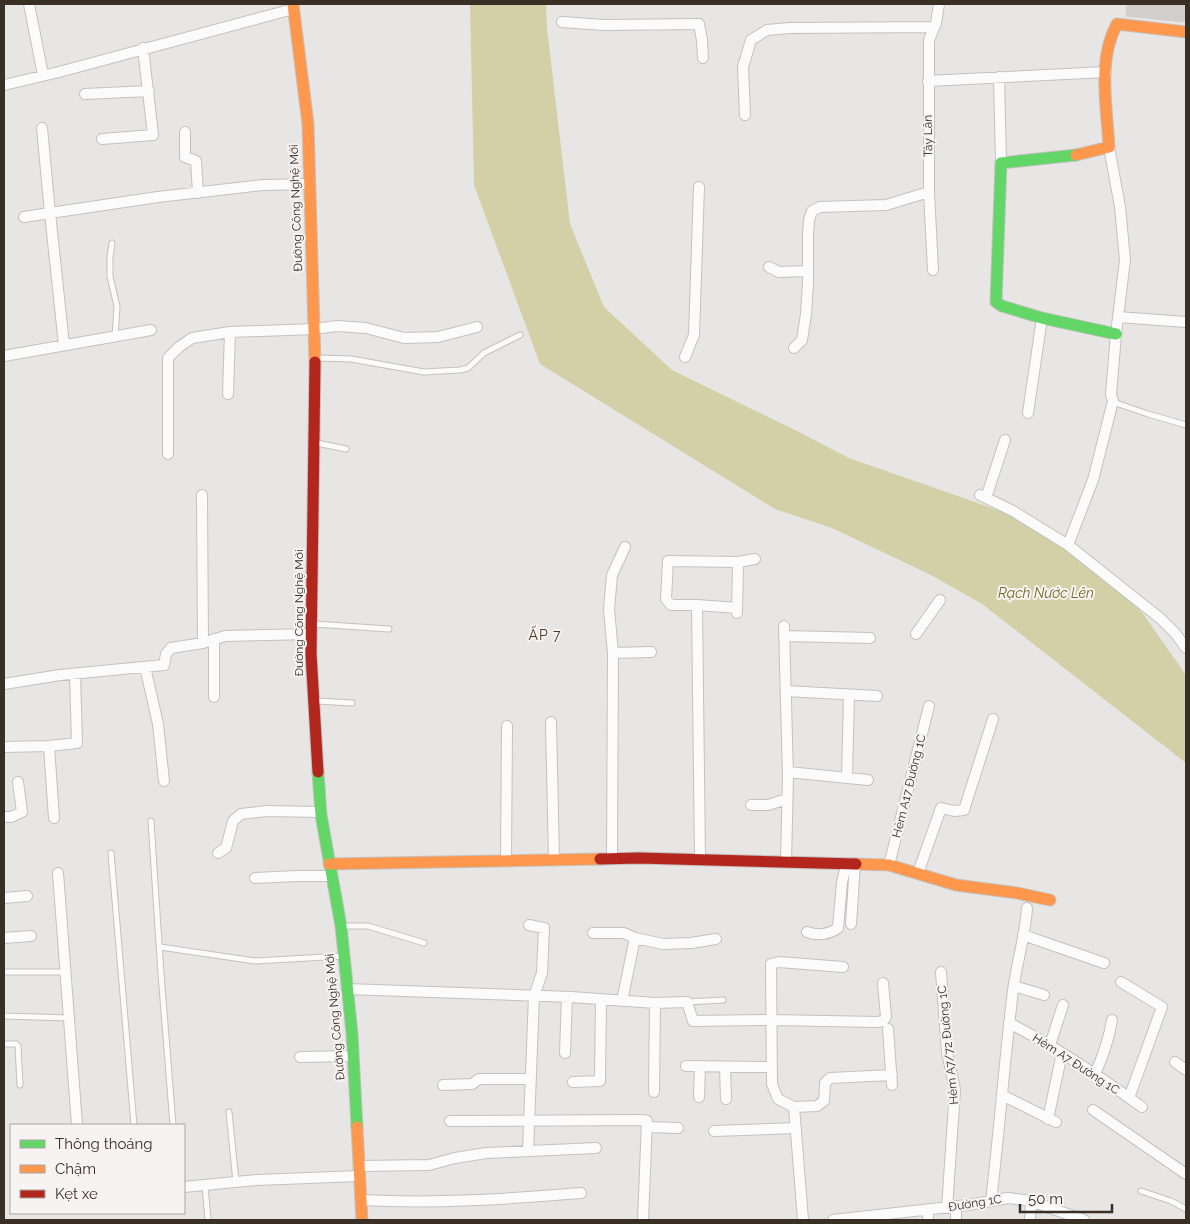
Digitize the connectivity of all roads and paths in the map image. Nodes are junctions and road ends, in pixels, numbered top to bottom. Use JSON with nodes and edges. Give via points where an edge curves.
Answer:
{"nodes":[{"id":1,"x":29,"y":4,"type":"edge"},
{"id":2,"x":939,"y":4,"type":"edge"},
{"id":3,"x":293,"y":6,"type":"edge"},
{"id":4,"x":562,"y":22,"type":"dead end"},
{"id":5,"x":934,"y":27,"type":"junction"},
{"id":6,"x":1186,"y":32,"type":"edge"},
{"id":7,"x":143,"y":48,"type":"junction"},
{"id":8,"x":703,"y":58,"type":"dead end"},
{"id":9,"x":1106,"y":72,"type":"junction"},
{"id":10,"x":43,"y":75,"type":"junction"},
{"id":11,"x":1000,"y":77,"type":"junction"},
{"id":12,"x":928,"y":81,"type":"junction"},
{"id":13,"x":4,"y":85,"type":"edge"},
{"id":14,"x":149,"y":91,"type":"junction"},
{"id":15,"x":85,"y":94,"type":"dead end"},
{"id":16,"x":745,"y":116,"type":"dead end"},
{"id":17,"x":42,"y":128,"type":"dead end"},
{"id":18,"x":185,"y":132,"type":"dead end"},
{"id":19,"x":102,"y":139,"type":"dead end"},
{"id":20,"x":1109,"y":147,"type":"junction"},
{"id":21,"x":1001,"y":163,"type":"junction"},
{"id":22,"x":310,"y":184,"type":"junction"},
{"id":23,"x":699,"y":186,"type":"dead end"},
{"id":24,"x":929,"y":192,"type":"junction"},
{"id":25,"x":198,"y":193,"type":"junction"},
{"id":26,"x":50,"y":213,"type":"junction"},
{"id":27,"x":24,"y":217,"type":"dead end"},
{"id":28,"x":112,"y":243,"type":"dead end"},
{"id":29,"x":770,"y":267,"type":"dead end"},
{"id":30,"x":933,"y":270,"type":"dead end"},
{"id":31,"x":808,"y":271,"type":"junction"},
{"id":32,"x":1118,"y":317,"type":"junction"},
{"id":33,"x":1042,"y":318,"type":"junction"},
{"id":34,"x":1186,"y":322,"type":"edge"},
{"id":35,"x":477,"y":327,"type":"dead end"},
{"id":36,"x":314,"y":329,"type":"junction"},
{"id":37,"x":151,"y":330,"type":"dead end"},
{"id":38,"x":230,"y":332,"type":"junction"},
{"id":39,"x":1116,"y":334,"type":"junction"},
{"id":40,"x":520,"y":335,"type":"dead end"},
{"id":41,"x":115,"y":337,"type":"junction"},
{"id":42,"x":64,"y":345,"type":"junction"},
{"id":43,"x":794,"y":348,"type":"dead end"},
{"id":44,"x":4,"y":356,"type":"edge"},
{"id":45,"x":685,"y":357,"type":"dead end"},
{"id":46,"x":314,"y":358,"type":"junction"},
{"id":47,"x":228,"y":394,"type":"dead end"},
{"id":48,"x":1113,"y":401,"type":"junction"},
{"id":49,"x":1028,"y":413,"type":"dead end"},
{"id":50,"x":1186,"y":425,"type":"edge"},
{"id":51,"x":1005,"y":440,"type":"dead end"},
{"id":52,"x":314,"y":443,"type":"junction"},
{"id":53,"x":346,"y":449,"type":"dead end"},
{"id":54,"x":168,"y":454,"type":"dead end"},
{"id":55,"x":202,"y":495,"type":"dead end"},
{"id":56,"x":1068,"y":545,"type":"junction"},
{"id":57,"x":625,"y":547,"type":"dead end"},
{"id":58,"x":755,"y":559,"type":"dead end"},
{"id":59,"x":738,"y":562,"type":"junction"},
{"id":60,"x":940,"y":600,"type":"dead end"},
{"id":61,"x":697,"y":605,"type":"junction"},
{"id":62,"x":311,"y":629,"type":"junction"},
{"id":63,"x":390,"y":629,"type":"dead end"},
{"id":64,"x":916,"y":634,"type":"dead end"},
{"id":65,"x":870,"y":638,"type":"dead end"},
{"id":66,"x":214,"y":639,"type":"junction"},
{"id":67,"x":203,"y":643,"type":"junction"},
{"id":68,"x":1186,"y":648,"type":"edge"},
{"id":69,"x":613,"y":652,"type":"junction"},
{"id":70,"x":651,"y":652,"type":"dead end"},
{"id":71,"x":145,"y":666,"type":"junction"},
{"id":72,"x":75,"y":674,"type":"junction"},
{"id":73,"x":4,"y":684,"type":"edge"},
{"id":74,"x":786,"y":691,"type":"junction"},
{"id":75,"x":849,"y":695,"type":"junction"},
{"id":76,"x":877,"y":696,"type":"dead end"},
{"id":77,"x":214,"y":698,"type":"dead end"},
{"id":78,"x":314,"y":700,"type":"junction"},
{"id":79,"x":352,"y":703,"type":"dead end"},
{"id":80,"x":929,"y":706,"type":"dead end"},
{"id":81,"x":993,"y":720,"type":"dead end"},
{"id":82,"x":551,"y":722,"type":"dead end"},
{"id":83,"x":507,"y":726,"type":"dead end"},
{"id":84,"x":49,"y":746,"type":"junction"},
{"id":85,"x":4,"y":747,"type":"edge"},
{"id":86,"x":788,"y":772,"type":"junction"},
{"id":87,"x":846,"y":778,"type":"junction"},
{"id":88,"x":868,"y":780,"type":"dead end"},
{"id":89,"x":164,"y":781,"type":"dead end"},
{"id":90,"x":18,"y":782,"type":"dead end"},
{"id":91,"x":788,"y":799,"type":"junction"},
{"id":92,"x":751,"y":805,"type":"dead end"},
{"id":93,"x":321,"y":812,"type":"junction"},
{"id":94,"x":4,"y":817,"type":"edge"},
{"id":95,"x":54,"y":818,"type":"dead end"},
{"id":96,"x":152,"y":821,"type":"dead end"},
{"id":97,"x":111,"y":853,"type":"dead end"},
{"id":98,"x":218,"y":853,"type":"dead end"},
{"id":99,"x":612,"y":859,"type":"junction"},
{"id":100,"x":700,"y":859,"type":"junction"},
{"id":101,"x":554,"y":860,"type":"junction"},
{"id":102,"x":506,"y":861,"type":"junction"},
{"id":103,"x":786,"y":862,"type":"junction"},
{"id":104,"x":329,"y":864,"type":"junction"},
{"id":105,"x":851,"y":864,"type":"junction"},
{"id":106,"x":890,"y":866,"type":"junction"},
{"id":107,"x":58,"y":873,"type":"dead end"},
{"id":108,"x":918,"y":873,"type":"junction"},
{"id":109,"x":332,"y":876,"type":"junction"},
{"id":110,"x":255,"y":878,"type":"dead end"},
{"id":111,"x":28,"y":896,"type":"dead end"},
{"id":112,"x":4,"y":898,"type":"edge"},
{"id":113,"x":1050,"y":900,"type":"dead end"},
{"id":114,"x":1027,"y":908,"type":"dead end"},
{"id":115,"x":851,"y":924,"type":"dead end"},
{"id":116,"x":529,"y":925,"type":"dead end"},
{"id":117,"x":341,"y":926,"type":"junction"},
{"id":118,"x":807,"y":932,"type":"dead end"},
{"id":119,"x":592,"y":933,"type":"dead end"},
{"id":120,"x":1023,"y":935,"type":"junction"},
{"id":121,"x":31,"y":936,"type":"dead end"},
{"id":122,"x":4,"y":938,"type":"edge"},
{"id":123,"x":635,"y":938,"type":"junction"},
{"id":124,"x":716,"y":939,"type":"dead end"},
{"id":125,"x":424,"y":943,"type":"dead end"},
{"id":126,"x":160,"y":948,"type":"junction"},
{"id":127,"x":344,"y":956,"type":"junction"},
{"id":128,"x":1104,"y":963,"type":"dead end"},
{"id":129,"x":843,"y":966,"type":"dead end"},
{"id":130,"x":4,"y":972,"type":"edge"},
{"id":131,"x":66,"y":972,"type":"junction"},
{"id":132,"x":941,"y":972,"type":"dead end"},
{"id":133,"x":1121,"y":982,"type":"dead end"},
{"id":134,"x":883,"y":983,"type":"dead end"},
{"id":135,"x":1014,"y":986,"type":"junction"},
{"id":136,"x":347,"y":989,"type":"junction"},
{"id":137,"x":1044,"y":995,"type":"dead end"},
{"id":138,"x":534,"y":996,"type":"junction"},
{"id":139,"x":567,"y":997,"type":"junction"},
{"id":140,"x":601,"y":1000,"type":"junction"},
{"id":141,"x":723,"y":1000,"type":"dead end"},
{"id":142,"x":622,"y":1002,"type":"junction"},
{"id":143,"x":686,"y":1002,"type":"junction"},
{"id":144,"x":654,"y":1003,"type":"junction"},
{"id":145,"x":1063,"y":1005,"type":"dead end"},
{"id":146,"x":4,"y":1016,"type":"edge"},
{"id":147,"x":69,"y":1018,"type":"junction"},
{"id":148,"x":771,"y":1020,"type":"junction"},
{"id":149,"x":1112,"y":1020,"type":"dead end"},
{"id":150,"x":1009,"y":1023,"type":"junction"},
{"id":151,"x":888,"y":1029,"type":"dead end"},
{"id":152,"x":4,"y":1044,"type":"edge"},
{"id":153,"x":1050,"y":1045,"type":"junction"},
{"id":154,"x":1062,"y":1053,"type":"junction"},
{"id":155,"x":565,"y":1054,"type":"dead end"},
{"id":156,"x":353,"y":1056,"type":"junction"},
{"id":157,"x":300,"y":1057,"type":"dead end"},
{"id":158,"x":1175,"y":1062,"type":"dead end"},
{"id":159,"x":686,"y":1066,"type":"dead end"},
{"id":160,"x":700,"y":1067,"type":"junction"},
{"id":161,"x":772,"y":1067,"type":"junction"},
{"id":162,"x":726,"y":1068,"type":"junction"},
{"id":163,"x":1186,"y":1070,"type":"edge"},
{"id":164,"x":1095,"y":1074,"type":"junction"},
{"id":165,"x":530,"y":1079,"type":"junction"},
{"id":166,"x":573,"y":1082,"type":"dead end"},
{"id":167,"x":20,"y":1085,"type":"dead end"},
{"id":168,"x":443,"y":1085,"type":"dead end"},
{"id":169,"x":654,"y":1092,"type":"dead end"},
{"id":170,"x":1002,"y":1095,"type":"junction"},
{"id":171,"x":699,"y":1097,"type":"dead end"},
{"id":172,"x":1129,"y":1098,"type":"junction"},
{"id":173,"x":726,"y":1099,"type":"dead end"},
{"id":174,"x":1142,"y":1107,"type":"dead end"},
{"id":175,"x":794,"y":1108,"type":"junction"},
{"id":176,"x":1092,"y":1110,"type":"dead end"},
{"id":177,"x":229,"y":1112,"type":"dead end"},
{"id":178,"x":529,"y":1120,"type":"junction"},
{"id":179,"x":450,"y":1121,"type":"dead end"},
{"id":180,"x":77,"y":1124,"type":"edge"},
{"id":181,"x":134,"y":1124,"type":"edge"},
{"id":182,"x":173,"y":1124,"type":"edge"},
{"id":183,"x":647,"y":1127,"type":"junction"},
{"id":184,"x":678,"y":1128,"type":"dead end"},
{"id":185,"x":796,"y":1128,"type":"junction"},
{"id":186,"x":714,"y":1130,"type":"dead end"},
{"id":187,"x":596,"y":1148,"type":"dead end"},
{"id":188,"x":528,"y":1151,"type":"junction"},
{"id":189,"x":359,"y":1171,"type":"junction"},
{"id":190,"x":1186,"y":1174,"type":"edge"},
{"id":191,"x":236,"y":1182,"type":"junction"},
{"id":192,"x":205,"y":1186,"type":"junction"},
{"id":193,"x":185,"y":1187,"type":"edge"},
{"id":194,"x":1141,"y":1191,"type":"dead end"},
{"id":195,"x":581,"y":1193,"type":"dead end"},
{"id":196,"x":361,"y":1200,"type":"junction"},
{"id":197,"x":1031,"y":1200,"type":"junction"},
{"id":198,"x":991,"y":1201,"type":"junction"},
{"id":199,"x":952,"y":1207,"type":"junction"},
{"id":200,"x":1186,"y":1209,"type":"edge"},
{"id":201,"x":928,"y":1215,"type":"edge"},
{"id":202,"x":889,"y":1217,"type":"edge"},
{"id":203,"x":208,"y":1220,"type":"edge"},
{"id":204,"x":362,"y":1220,"type":"edge"},
{"id":205,"x":643,"y":1220,"type":"edge"},
{"id":206,"x":803,"y":1220,"type":"edge"},
{"id":207,"x":833,"y":1220,"type":"edge"},
{"id":208,"x":956,"y":1220,"type":"edge"},
{"id":209,"x":1030,"y":1220,"type":"edge"},
{"id":210,"x":1084,"y":1220,"type":"edge"}],
"edges":[{"from":1,"to":10,"type":"street"},
{"from":2,"to":5,"type":"street","name":"Tây Lân"},
{"from":3,"to":7,"type":"street"},
{"from":3,"to":22,"type":"street","name":"Đường Công Nghệ Mới","via":[[308,124]]},
{"from":4,"to":8,"type":"street","via":[[699,24]]},
{"from":5,"to":12,"type":"street","name":"Tây Lân","via":[[929,40]]},
{"from":5,"to":16,"type":"street","via":[[767,30],[751,40],[743,67]]},
{"from":6,"to":9,"type":"street","via":[[1116,24],[1110,31]]},
{"from":7,"to":10,"type":"street"},
{"from":7,"to":14,"type":"street"},
{"from":9,"to":11,"type":"street"},
{"from":9,"to":20,"type":"street"},
{"from":10,"to":13,"type":"street"},
{"from":11,"to":12,"type":"street"},
{"from":11,"to":21,"type":"street"},
{"from":12,"to":24,"type":"street","name":"Tây Lân"},
{"from":14,"to":15,"type":"street"},
{"from":14,"to":19,"type":"street","via":[[153,135]]},
{"from":17,"to":26,"type":"street"},
{"from":18,"to":25,"type":"street","via":[[185,157],[196,161]]},
{"from":20,"to":21,"type":"street","via":[[1071,156]]},
{"from":20,"to":32,"type":"street","via":[[1125,260]]},
{"from":21,"to":33,"type":"street","via":[[996,302]]},
{"from":22,"to":25,"type":"street","via":[[264,185]]},
{"from":22,"to":36,"type":"street","name":"Đường Công Nghệ Mới"},
{"from":23,"to":45,"type":"street","via":[[694,335]]},
{"from":24,"to":30,"type":"street","name":"Tây Lân"},
{"from":24,"to":31,"type":"street","via":[[886,205],[820,207],[812,211]]},
{"from":25,"to":26,"type":"street"},
{"from":26,"to":27,"type":"street"},
{"from":26,"to":42,"type":"street"},
{"from":28,"to":41,"type":"lane","via":[[110,277],[117,306]]},
{"from":29,"to":31,"type":"street","via":[[779,272]]},
{"from":31,"to":43,"type":"street","via":[[802,340]]},
{"from":32,"to":34,"type":"street"},
{"from":32,"to":39,"type":"street"},
{"from":33,"to":39,"type":"street"},
{"from":33,"to":49,"type":"street"},
{"from":35,"to":36,"type":"street","via":[[438,337],[404,338],[366,328],[337,326]]},
{"from":36,"to":38,"type":"street"},
{"from":36,"to":46,"type":"street","name":"Đường Công Nghệ Mới"},
{"from":37,"to":41,"type":"street"},
{"from":38,"to":47,"type":"street"},
{"from":38,"to":54,"type":"street","via":[[192,338],[178,346],[168,358]]},
{"from":39,"to":48,"type":"street"},
{"from":40,"to":46,"type":"lane","via":[[460,370],[424,372],[352,359]]},
{"from":41,"to":42,"type":"street"},
{"from":42,"to":44,"type":"street"},
{"from":46,"to":52,"type":"street","name":"Đường Công Nghệ Mới"},
{"from":48,"to":50,"type":"lane"},
{"from":48,"to":56,"type":"street","via":[[1093,480]]},
{"from":51,"to":56,"type":"street","via":[[983,497],[1013,511]]},
{"from":52,"to":53,"type":"lane"},
{"from":52,"to":62,"type":"street","name":"Đường Công Nghệ Mới"},
{"from":55,"to":67,"type":"street"},
{"from":56,"to":68,"type":"street","via":[[1161,619]]},
{"from":57,"to":69,"type":"street","via":[[612,575],[608,610]]},
{"from":58,"to":59,"type":"street"},
{"from":59,"to":61,"type":"street","via":[[737,611]]},
{"from":59,"to":61,"type":"street","via":[[668,561],[666,598],[671,605]]},
{"from":60,"to":64,"type":"street"},
{"from":61,"to":100,"type":"street"},
{"from":62,"to":63,"type":"lane"},
{"from":62,"to":66,"type":"street"},
{"from":62,"to":78,"type":"street","name":"Đường Công Nghệ Mới"},
{"from":65,"to":74,"type":"street","via":[[784,631]]},
{"from":66,"to":67,"type":"street"},
{"from":66,"to":77,"type":"street"},
{"from":67,"to":71,"type":"street","via":[[171,648],[164,665]]},
{"from":69,"to":70,"type":"street"},
{"from":69,"to":99,"type":"street"},
{"from":71,"to":72,"type":"street"},
{"from":71,"to":89,"type":"street","via":[[158,724]]},
{"from":72,"to":73,"type":"street"},
{"from":72,"to":84,"type":"street","via":[[77,743]]},
{"from":74,"to":75,"type":"street"},
{"from":74,"to":86,"type":"street"},
{"from":75,"to":76,"type":"street"},
{"from":75,"to":87,"type":"street"},
{"from":78,"to":79,"type":"lane"},
{"from":78,"to":93,"type":"street","name":"Đường Công Nghệ Mới"},
{"from":80,"to":106,"type":"street","name":"Hẻm A17 Đường 1C"},
{"from":81,"to":108,"type":"street","via":[[964,810],[941,808]]},
{"from":82,"to":101,"type":"street"},
{"from":83,"to":102,"type":"street"},
{"from":84,"to":85,"type":"street"},
{"from":84,"to":95,"type":"street"},
{"from":86,"to":87,"type":"street"},
{"from":86,"to":91,"type":"street"},
{"from":87,"to":88,"type":"street"},
{"from":90,"to":94,"type":"street","via":[[22,812]]},
{"from":91,"to":92,"type":"street","via":[[768,805]]},
{"from":91,"to":103,"type":"street"},
{"from":93,"to":98,"type":"street","via":[[241,814],[233,821],[226,848]]},
{"from":93,"to":104,"type":"street","name":"Đường Công Nghệ Mới"},
{"from":96,"to":126,"type":"lane"},
{"from":97,"to":181,"type":"lane"},
{"from":99,"to":100,"type":"street"},
{"from":99,"to":101,"type":"street"},
{"from":100,"to":103,"type":"street"},
{"from":101,"to":102,"type":"street"},
{"from":102,"to":104,"type":"street"},
{"from":103,"to":105,"type":"street"},
{"from":104,"to":109,"type":"street","name":"Đường Công Nghệ Mới"},
{"from":105,"to":106,"type":"street"},
{"from":105,"to":115,"type":"street"},
{"from":105,"to":118,"type":"street","via":[[842,882],[838,928],[829,934]]},
{"from":106,"to":108,"type":"street"},
{"from":107,"to":131,"type":"street"},
{"from":108,"to":113,"type":"street","via":[[956,885]]},
{"from":109,"to":110,"type":"street"},
{"from":109,"to":117,"type":"street","name":"Đường Công Nghệ Mới"},
{"from":111,"to":112,"type":"street"},
{"from":114,"to":120,"type":"street"},
{"from":116,"to":138,"type":"street","via":[[544,928],[542,973]]},
{"from":117,"to":125,"type":"lane","via":[[368,926]]},
{"from":117,"to":127,"type":"street","name":"Đường Công Nghệ Mới"},
{"from":119,"to":123,"type":"street","via":[[624,933]]},
{"from":120,"to":128,"type":"street"},
{"from":120,"to":135,"type":"street"},
{"from":121,"to":122,"type":"street"},
{"from":123,"to":124,"type":"street","via":[[663,944]]},
{"from":123,"to":142,"type":"street"},
{"from":126,"to":127,"type":"lane","via":[[254,961]]},
{"from":126,"to":182,"type":"lane"},
{"from":127,"to":136,"type":"street","name":"Đường Công Nghệ Mới"},
{"from":129,"to":148,"type":"street","via":[[771,964]]},
{"from":130,"to":131,"type":"lane"},
{"from":131,"to":147,"type":"street"},
{"from":132,"to":199,"type":"street","name":"Hẻm A7/72 Đường 1C","via":[[947,1052],[955,1090]]},
{"from":133,"to":172,"type":"street","via":[[1162,1007]]},
{"from":134,"to":148,"type":"street","via":[[886,1017],[883,1021]]},
{"from":135,"to":137,"type":"street"},
{"from":135,"to":150,"type":"street"},
{"from":136,"to":138,"type":"street"},
{"from":136,"to":156,"type":"street","name":"Đường Công Nghệ Mới"},
{"from":138,"to":139,"type":"street"},
{"from":138,"to":165,"type":"street"},
{"from":139,"to":140,"type":"street"},
{"from":139,"to":155,"type":"street"},
{"from":140,"to":142,"type":"street"},
{"from":140,"to":166,"type":"street","via":[[600,1081]]},
{"from":141,"to":143,"type":"lane"},
{"from":142,"to":144,"type":"street"},
{"from":143,"to":144,"type":"street"},
{"from":143,"to":148,"type":"street","via":[[693,1021]]},
{"from":144,"to":169,"type":"street"},
{"from":145,"to":153,"type":"street"},
{"from":146,"to":147,"type":"lane"},
{"from":147,"to":180,"type":"street"},
{"from":148,"to":161,"type":"street"},
{"from":149,"to":164,"type":"street","via":[[1107,1045]]},
{"from":150,"to":153,"type":"street","name":"Hẻm A7 Đường 1C"},
{"from":150,"to":170,"type":"street"},
{"from":151,"to":175,"type":"street","via":[[892,1080],[830,1078],[825,1083],[824,1101],[817,1106]]},
{"from":152,"to":167,"type":"lane","via":[[18,1046]]},
{"from":153,"to":154,"type":"street","name":"Hẻm A7 Đường 1C"},
{"from":154,"to":164,"type":"street","name":"Hẻm A7 Đường 1C"},
{"from":154,"to":170,"type":"street","via":[[1052,1120]]},
{"from":156,"to":157,"type":"street"},
{"from":156,"to":189,"type":"street","name":"Đường Công Nghệ Mới"},
{"from":158,"to":163,"type":"street"},
{"from":159,"to":160,"type":"street"},
{"from":160,"to":162,"type":"street"},
{"from":160,"to":171,"type":"street"},
{"from":161,"to":162,"type":"street"},
{"from":161,"to":175,"type":"street","via":[[772,1084],[778,1099]]},
{"from":162,"to":173,"type":"street"},
{"from":164,"to":172,"type":"street","name":"Hẻm A7 Đường 1C"},
{"from":165,"to":168,"type":"street","via":[[479,1079],[472,1084]]},
{"from":165,"to":178,"type":"street"},
{"from":170,"to":198,"type":"street"},
{"from":172,"to":174,"type":"street","name":"Hẻm A7 Đường 1C"},
{"from":175,"to":185,"type":"street"},
{"from":176,"to":190,"type":"street"},
{"from":177,"to":191,"type":"lane"},
{"from":178,"to":179,"type":"street"},
{"from":178,"to":183,"type":"street","via":[[644,1120]]},
{"from":178,"to":188,"type":"street"},
{"from":183,"to":184,"type":"street"},
{"from":183,"to":205,"type":"street"},
{"from":185,"to":186,"type":"street"},
{"from":185,"to":206,"type":"street"},
{"from":187,"to":188,"type":"street"},
{"from":188,"to":189,"type":"street","via":[[486,1153],[429,1164]]},
{"from":189,"to":191,"type":"street"},
{"from":189,"to":196,"type":"street","name":"Đường Công Nghệ Mới"},
{"from":191,"to":192,"type":"street"},
{"from":192,"to":193,"type":"street"},
{"from":192,"to":203,"type":"lane"},
{"from":194,"to":200,"type":"lane","via":[[1171,1200]]},
{"from":195,"to":196,"type":"street","via":[[501,1200]]},
{"from":196,"to":204,"type":"street","name":"Đường Công Nghệ Mới"},
{"from":197,"to":198,"type":"street","name":"Đường 1C","via":[[1008,1198]]},
{"from":197,"to":209,"type":"street"},
{"from":197,"to":210,"type":"street","name":"Đường 1C"},
{"from":198,"to":199,"type":"street","name":"Đường 1C"},
{"from":199,"to":201,"type":"street","name":"Đường 1C"},
{"from":199,"to":208,"type":"street","name":"Hẻm A7/72 Đường 1C"},
{"from":201,"to":202,"type":"street","name":"Đường 1C"},
{"from":202,"to":207,"type":"street","name":"Đường 1C"}]}
